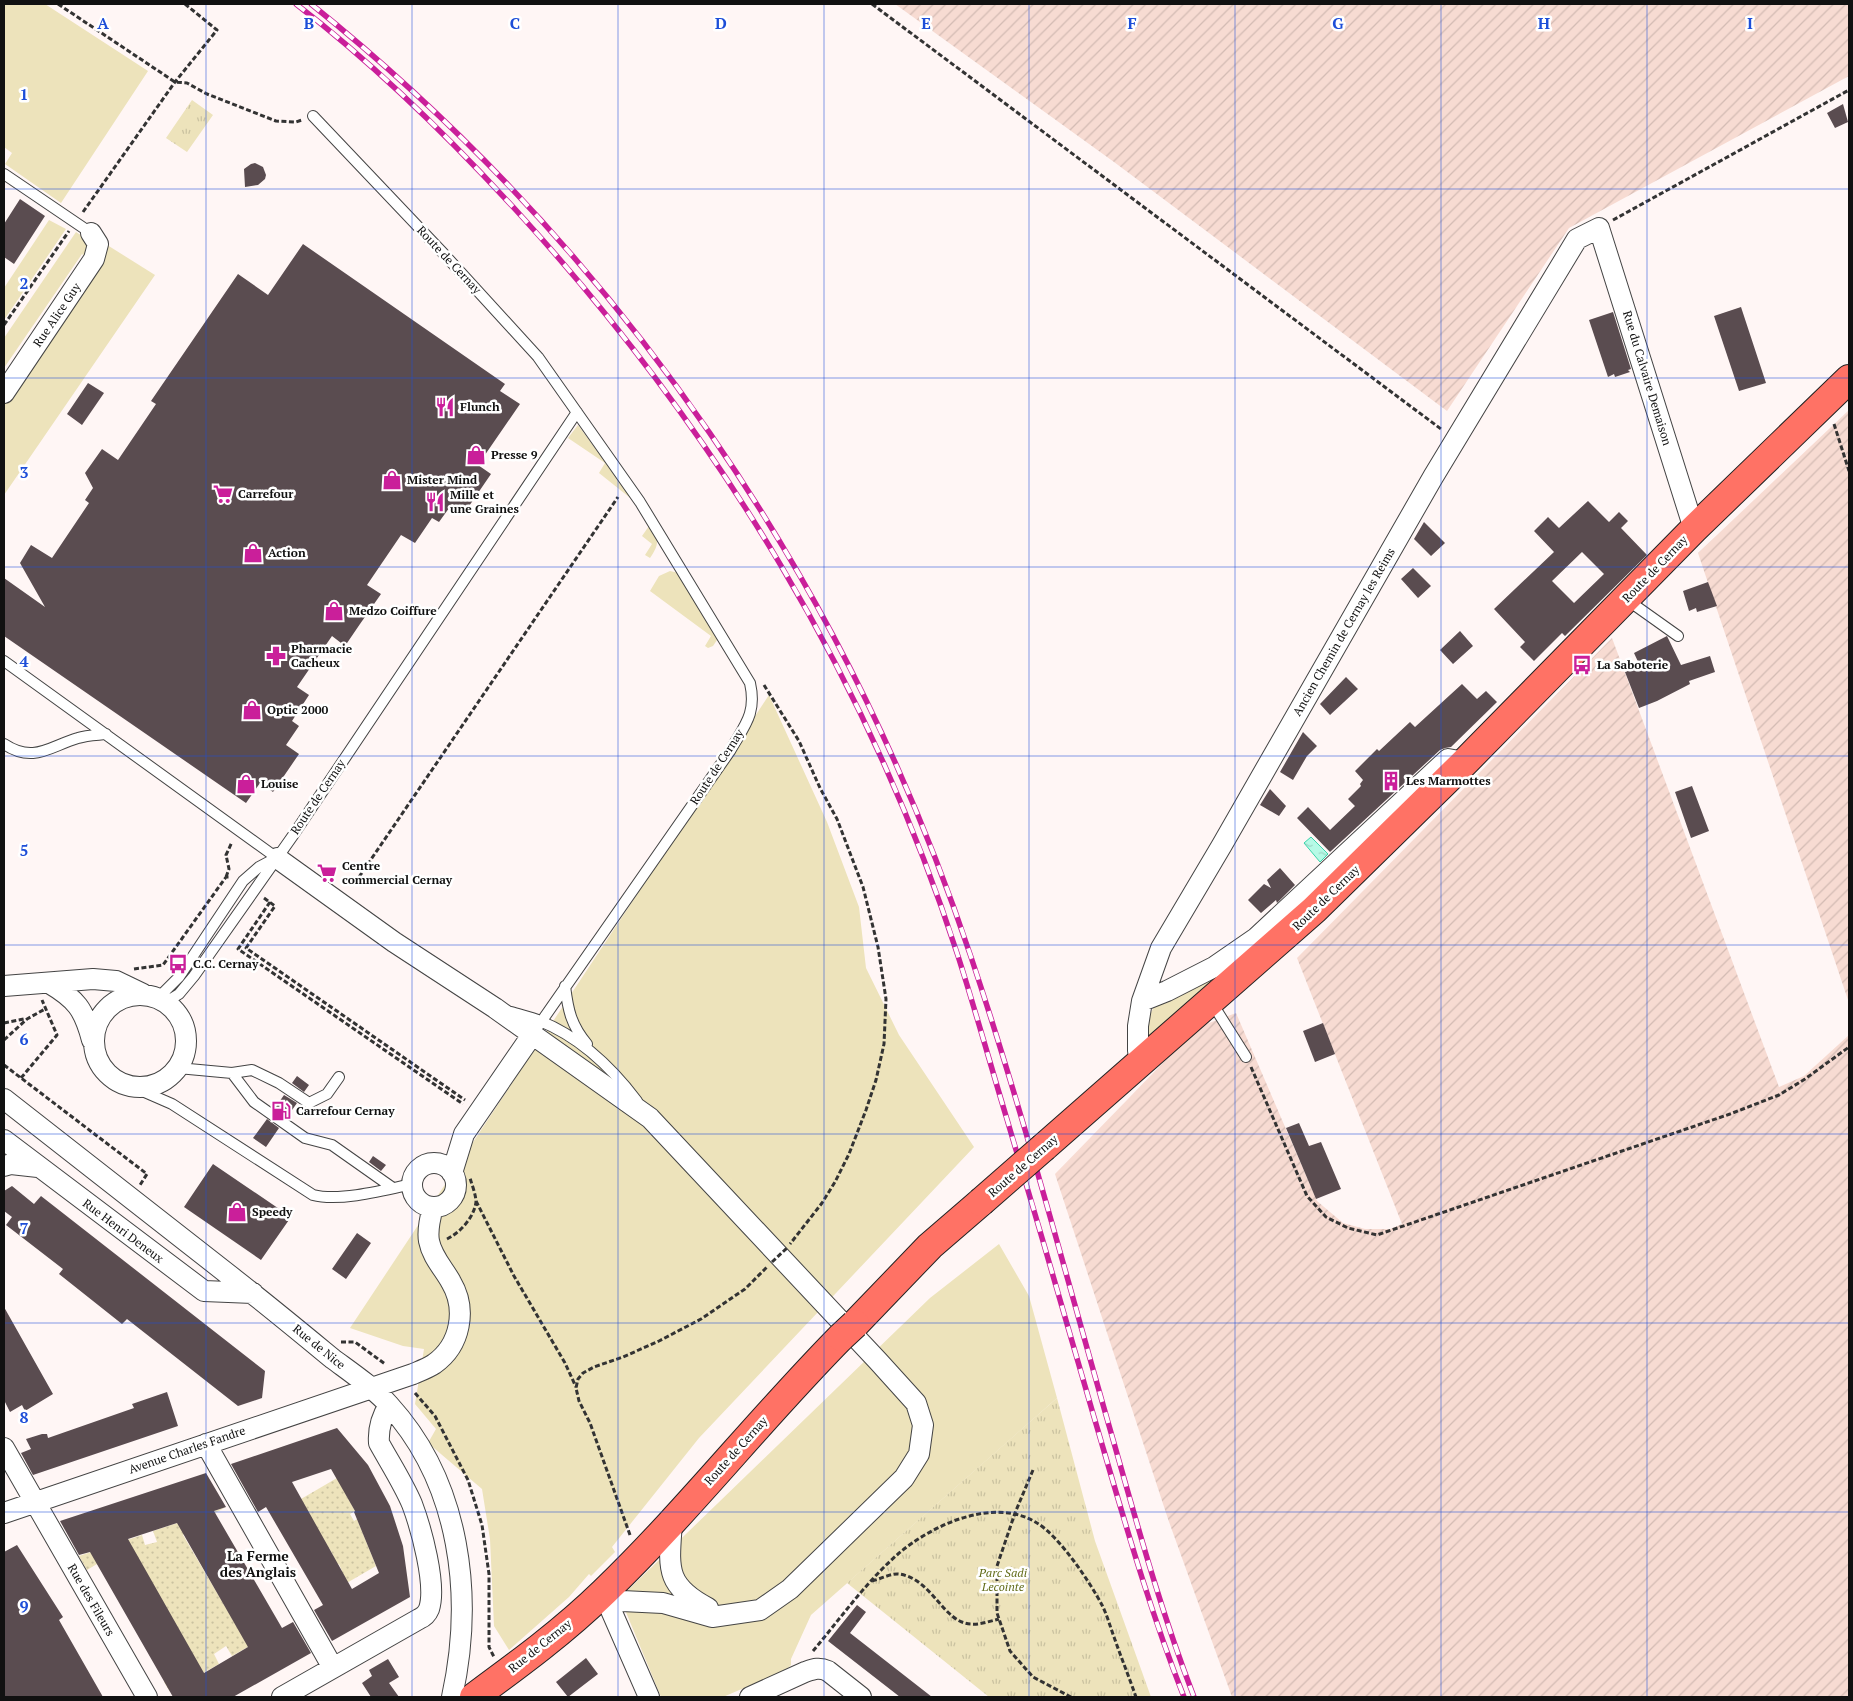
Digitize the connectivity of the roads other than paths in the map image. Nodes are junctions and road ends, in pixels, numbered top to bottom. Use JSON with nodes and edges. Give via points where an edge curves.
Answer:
{"nodes":[{"id":1,"x":313,"y":116,"type":"road end"},
{"id":2,"x":4,"y":174,"type":"edge"},
{"id":3,"x":83,"y":227,"type":"joint"},
{"id":4,"x":1599,"y":228,"type":"joint"},
{"id":5,"x":1849,"y":380,"type":"edge"},
{"id":6,"x":4,"y":393,"type":"edge"},
{"id":7,"x":577,"y":412,"type":"junction"},
{"id":8,"x":1694,"y":529,"type":"junction"},
{"id":9,"x":1626,"y":599,"type":"junction"},
{"id":10,"x":1678,"y":636,"type":"dead end"},
{"id":11,"x":4,"y":661,"type":"edge"},
{"id":12,"x":106,"y":734,"type":"junction"},
{"id":13,"x":4,"y":744,"type":"edge"},
{"id":14,"x":1465,"y":762,"type":"junction"},
{"id":15,"x":277,"y":858,"type":"junction"},
{"id":16,"x":49,"y":982,"type":"junction"},
{"id":17,"x":4,"y":986,"type":"edge"},
{"id":18,"x":565,"y":986,"type":"junction"},
{"id":19,"x":155,"y":998,"type":"junction"},
{"id":20,"x":1142,"y":1001,"type":"junction"},
{"id":21,"x":1211,"y":1002,"type":"junction"},
{"id":22,"x":536,"y":1028,"type":"junction"},
{"id":23,"x":93,"y":1043,"type":"junction"},
{"id":24,"x":595,"y":1055,"type":"junction"},
{"id":25,"x":1246,"y":1057,"type":"road end"},
{"id":26,"x":1144,"y":1060,"type":"junction"},
{"id":27,"x":178,"y":1068,"type":"junction"},
{"id":28,"x":232,"y":1072,"type":"junction"},
{"id":29,"x":339,"y":1077,"type":"dead end"},
{"id":30,"x":133,"y":1087,"type":"junction"},
{"id":31,"x":4,"y":1099,"type":"edge"},
{"id":32,"x":650,"y":1118,"type":"junction"},
{"id":33,"x":4,"y":1140,"type":"edge"},
{"id":34,"x":4,"y":1166,"type":"edge"},
{"id":35,"x":38,"y":1167,"type":"junction"},
{"id":36,"x":452,"y":1173,"type":"junction"},
{"id":37,"x":412,"y":1184,"type":"junction"},
{"id":38,"x":393,"y":1188,"type":"junction"},
{"id":39,"x":433,"y":1207,"type":"junction"},
{"id":40,"x":253,"y":1294,"type":"junction"},
{"id":41,"x":370,"y":1388,"type":"junction"},
{"id":42,"x":389,"y":1405,"type":"junction"},
{"id":43,"x":206,"y":1444,"type":"junction"},
{"id":44,"x":4,"y":1448,"type":"edge"},
{"id":45,"x":35,"y":1502,"type":"junction"},
{"id":46,"x":4,"y":1512,"type":"edge"},
{"id":47,"x":672,"y":1522,"type":"junction"},
{"id":48,"x":603,"y":1592,"type":"junction"},
{"id":49,"x":734,"y":1615,"type":"junction"},
{"id":50,"x":332,"y":1668,"type":"junction"},
{"id":51,"x":147,"y":1697,"type":"edge"},
{"id":52,"x":282,"y":1697,"type":"edge"},
{"id":53,"x":452,"y":1697,"type":"edge"},
{"id":54,"x":474,"y":1697,"type":"edge"},
{"id":55,"x":649,"y":1697,"type":"edge"},
{"id":56,"x":750,"y":1697,"type":"edge"},
{"id":57,"x":862,"y":1697,"type":"edge"}],
"edges":[{"from":1,"to":7,"type":"lane","name":"Route de Cernay","via":[[538,357]]},
{"from":2,"to":3,"type":"lane"},
{"from":3,"to":6,"type":"street","name":"Rue Alice Guy","via":[[98,244],[94,259]]},
{"from":4,"to":8,"type":"street","name":"Rue du Calvaire Demaison"},
{"from":4,"to":20,"type":"street","name":"Ancien Chemin de Cernay les Reims","via":[[1577,238],[1455,440],[1161,948]]},
{"from":5,"to":8,"type":"main road","name":"Route de Cernay"},
{"from":7,"to":15,"type":"lane","name":"Route de Cernay"},
{"from":7,"to":18,"type":"lane","name":"Route de Cernay","via":[[640,502],[750,683],[753,698],[751,714],[730,752]]},
{"from":8,"to":9,"type":"main road","name":"Route de Cernay"},
{"from":9,"to":10,"type":"lane"},
{"from":9,"to":14,"type":"main road","name":"Route de Cernay"},
{"from":11,"to":12,"type":"lane"},
{"from":12,"to":13,"type":"lane","via":[[79,737],[44,752],[16,752]]},
{"from":12,"to":15,"type":"lane"},
{"from":14,"to":20,"type":"street","name":"Route de Cernay","via":[[1448,759],[1256,938],[1214,967]]},
{"from":14,"to":21,"type":"main road","name":"Route de Cernay","via":[[1314,910]]},
{"from":15,"to":19,"type":"lane","via":[[259,866],[243,881],[178,976]]},
{"from":15,"to":19,"type":"lane","name":"Route de Cernay","via":[[179,994]]},
{"from":15,"to":22,"type":"street","via":[[394,942],[495,1008]]},
{"from":16,"to":17,"type":"street"},
{"from":16,"to":19,"type":"street","via":[[116,981]]},
{"from":16,"to":23,"type":"street","via":[[67,994],[85,1016]]},
{"from":18,"to":22,"type":"lane","name":"Route de Cernay"},
{"from":18,"to":24,"type":"lane","via":[[568,1010],[576,1031]]},
{"from":19,"to":23,"type":"street","via":[[130,996],[118,1000],[99,1018]]},
{"from":19,"to":27,"type":"street","via":[[179,1016],[186,1033],[184,1057]]},
{"from":20,"to":26,"type":"street","name":"Ancien Chemin de Cernay les Reims","via":[[1138,1051]]},
{"from":21,"to":25,"type":"lane"},
{"from":21,"to":26,"type":"main road","name":"Route de Cernay"},
{"from":22,"to":24,"type":"lane","via":[[570,1037]]},
{"from":22,"to":32,"type":"street"},
{"from":22,"to":36,"type":"street","via":[[472,1109]]},
{"from":23,"to":30,"type":"street","via":[[105,1072],[118,1082]]},
{"from":24,"to":32,"type":"lane","via":[[623,1082]]},
{"from":26,"to":47,"type":"main road","name":"Route de Cernay","bridge":true,"via":[[930,1246],[751,1432]]},
{"from":27,"to":28,"type":"lane"},
{"from":27,"to":30,"type":"street","via":[[158,1084],[146,1088]]},
{"from":28,"to":29,"type":"lane","via":[[252,1070],[309,1103],[327,1094]]},
{"from":28,"to":38,"type":"lane","via":[[254,1102],[305,1138],[332,1145]]},
{"from":30,"to":38,"type":"lane","via":[[172,1104],[313,1195],[337,1197]]},
{"from":31,"to":40,"type":"street","name":"Rue de Nice"},
{"from":32,"to":49,"type":"street","via":[[878,1361],[916,1404],[923,1425],[919,1454],[904,1478],[790,1589],[760,1610]]},
{"from":33,"to":35,"type":"street","name":"Rue Henri Deneux"},
{"from":34,"to":35,"type":"street"},
{"from":35,"to":40,"type":"street","name":"Rue Henri Deneux","via":[[204,1291]]},
{"from":36,"to":37,"type":"street","via":[[442,1165],[428,1164],[417,1172]]},
{"from":36,"to":39,"type":"street","via":[[455,1193],[446,1204]]},
{"from":37,"to":38,"type":"lane"},
{"from":37,"to":39,"type":"street","via":[[420,1202]]},
{"from":39,"to":41,"type":"street","name":"Avenue Charles Fandre","via":[[429,1242],[457,1294],[460,1315],[453,1344],[435,1364]]},
{"from":40,"to":41,"type":"street","name":"Rue de Nice"},
{"from":41,"to":42,"type":"street","name":"Rue de Nice"},
{"from":41,"to":43,"type":"street","name":"Avenue Charles Fandre"},
{"from":42,"to":50,"type":"street","via":[[383,1414],[379,1443],[412,1504],[420,1529],[432,1596],[429,1610],[425,1616]]},
{"from":42,"to":53,"type":"street","name":"Rue de Nice","via":[[417,1443],[438,1483],[456,1546],[462,1611]]},
{"from":43,"to":45,"type":"street","name":"Avenue Charles Fandre"},
{"from":43,"to":50,"type":"street"},
{"from":44,"to":45,"type":"street","name":"Rue des Fileurs"},
{"from":45,"to":46,"type":"street","name":"Avenue Charles Fandre"},
{"from":45,"to":51,"type":"street","name":"Rue des Fileurs"},
{"from":47,"to":48,"type":"main road","name":"Route de Cernay"},
{"from":47,"to":49,"type":"street","via":[[670,1557],[674,1580],[694,1600]]},
{"from":48,"to":49,"type":"street","via":[[622,1601],[663,1603],[712,1617]]},
{"from":48,"to":54,"type":"main road","name":"Rue de Cernay","via":[[567,1626]]},
{"from":48,"to":55,"type":"street"},
{"from":50,"to":52,"type":"street"},
{"from":56,"to":57,"type":"street","via":[[810,1670],[822,1668]]}]}
